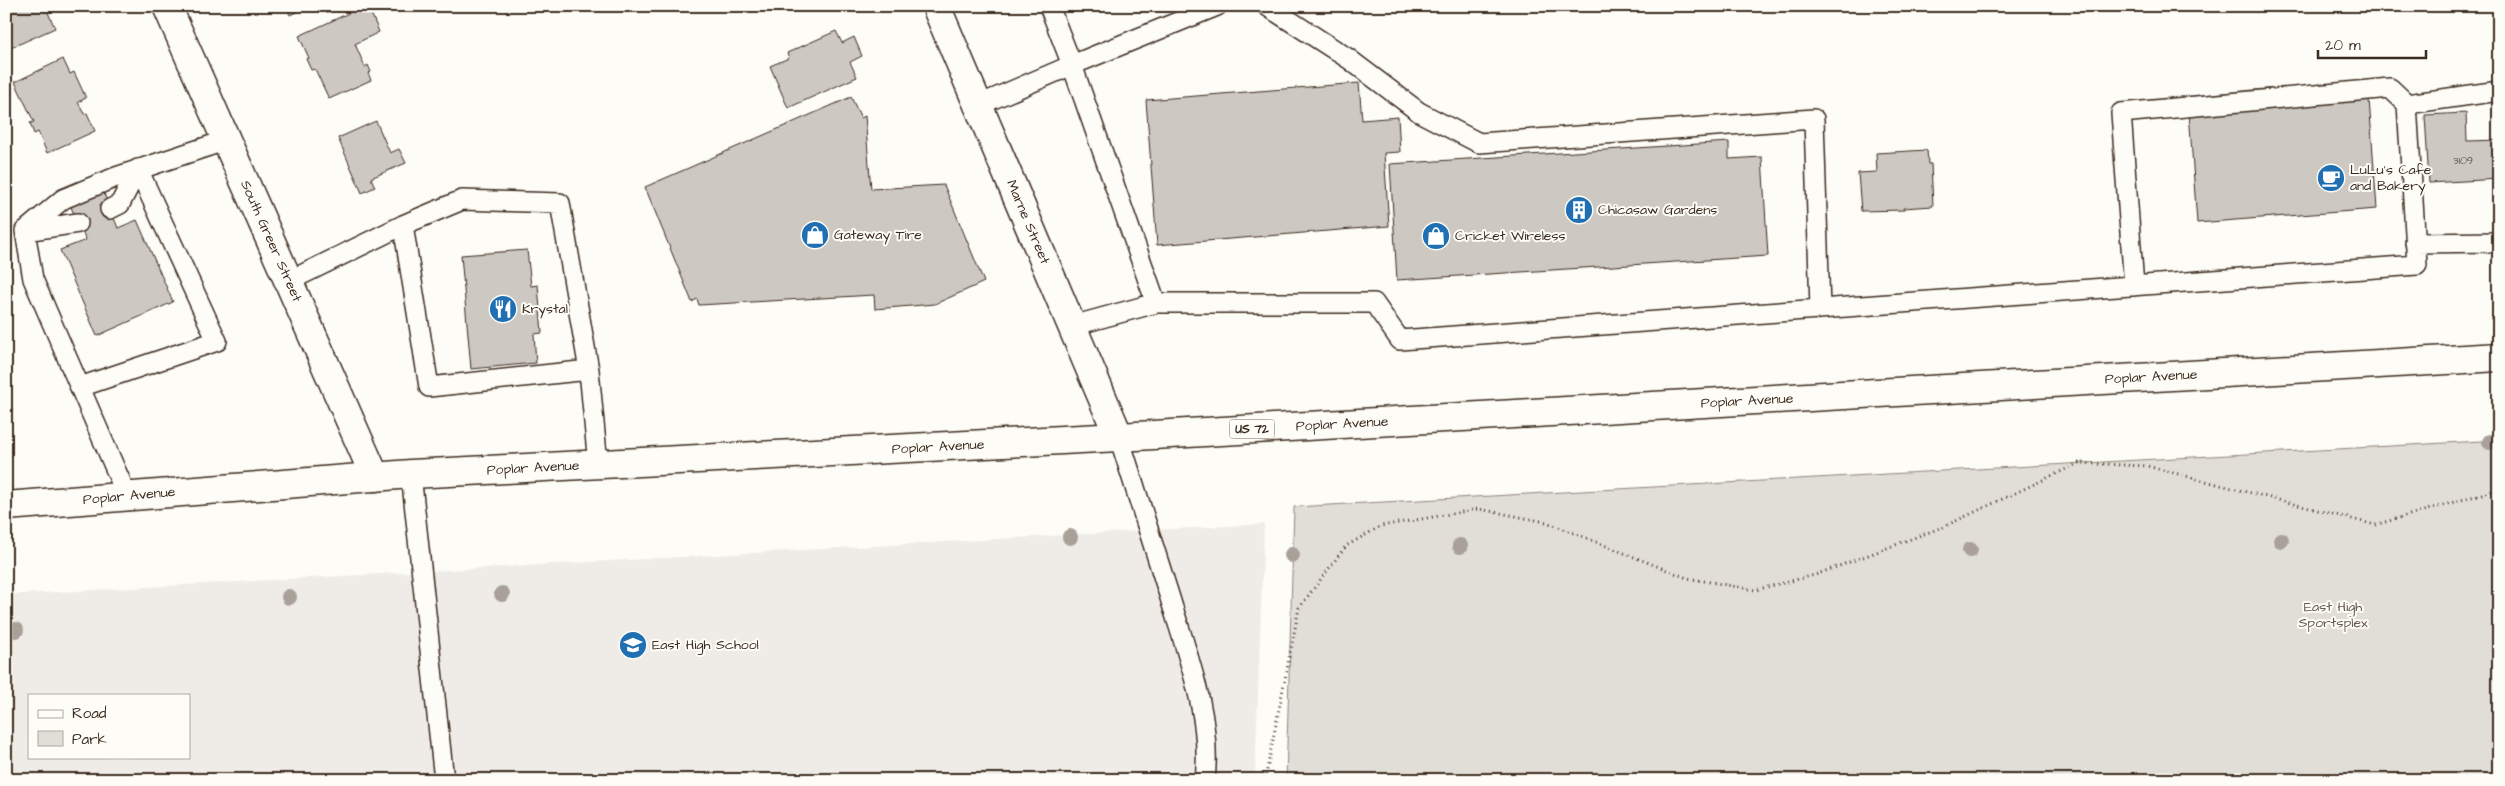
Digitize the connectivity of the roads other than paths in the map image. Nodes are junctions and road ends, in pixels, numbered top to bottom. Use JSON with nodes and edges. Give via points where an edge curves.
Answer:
{"nodes":[{"id":1,"x":167,"y":6,"type":"edge"},
{"id":2,"x":936,"y":6,"type":"edge"},
{"id":3,"x":1049,"y":6,"type":"edge"},
{"id":4,"x":1217,"y":6,"type":"edge"},
{"id":5,"x":1267,"y":6,"type":"edge"},
{"id":6,"x":1072,"y":65,"type":"junction"},
{"id":7,"x":2499,"y":91,"type":"edge"},
{"id":8,"x":2407,"y":104,"type":"junction"},
{"id":9,"x":979,"y":105,"type":"junction"},
{"id":10,"x":227,"y":140,"type":"junction"},
{"id":11,"x":138,"y":170,"type":"junction"},
{"id":12,"x":110,"y":209,"type":"dead end"},
{"id":13,"x":78,"y":223,"type":"dead end"},
{"id":14,"x":402,"y":225,"type":"junction"},
{"id":15,"x":24,"y":232,"type":"junction"},
{"id":16,"x":2499,"y":242,"type":"edge"},
{"id":17,"x":2415,"y":243,"type":"junction"},
{"id":18,"x":289,"y":281,"type":"junction"},
{"id":19,"x":2134,"y":286,"type":"junction"},
{"id":20,"x":1156,"y":304,"type":"junction"},
{"id":21,"x":1820,"y":309,"type":"junction"},
{"id":22,"x":1072,"y":326,"type":"junction"},
{"id":23,"x":2499,"y":357,"type":"edge"},
{"id":24,"x":589,"y":370,"type":"junction"},
{"id":25,"x":80,"y":387,"type":"junction"},
{"id":26,"x":1120,"y":437,"type":"junction"},
{"id":27,"x":598,"y":465,"type":"junction"},
{"id":28,"x":411,"y":474,"type":"junction"},
{"id":29,"x":375,"y":476,"type":"junction"},
{"id":30,"x":127,"y":496,"type":"junction"},
{"id":31,"x":6,"y":506,"type":"edge"},
{"id":32,"x":444,"y":780,"type":"edge"},
{"id":33,"x":1205,"y":780,"type":"edge"}],
"edges":[{"from":1,"to":10,"type":"main road","name":"South Greer Street"},
{"from":2,"to":9,"type":"main road","name":"Marne Street"},
{"from":3,"to":6,"type":"lane"},
{"from":4,"to":6,"type":"lane"},
{"from":5,"to":21,"type":"lane","via":[[1419,112],[1480,143],[1814,119]]},
{"from":6,"to":9,"type":"lane"},
{"from":6,"to":20,"type":"lane"},
{"from":7,"to":8,"type":"lane"},
{"from":8,"to":17,"type":"lane"},
{"from":8,"to":19,"type":"lane","via":[[2390,88],[2121,113]]},
{"from":9,"to":22,"type":"main road","name":"Marne Street"},
{"from":10,"to":11,"type":"lane"},
{"from":10,"to":18,"type":"main road","name":"South Greer Street"},
{"from":11,"to":12,"type":"lane","via":[[120,204]]},
{"from":11,"to":15,"type":"lane","via":[[63,199]]},
{"from":11,"to":25,"type":"lane","via":[[217,341]]},
{"from":13,"to":15,"type":"lane"},
{"from":14,"to":18,"type":"lane"},
{"from":14,"to":24,"type":"lane","via":[[429,387]]},
{"from":14,"to":24,"type":"lane","via":[[462,200],[560,203]]},
{"from":15,"to":25,"type":"lane","via":[[33,279]]},
{"from":16,"to":17,"type":"lane"},
{"from":17,"to":19,"type":"lane","via":[[2417,265]]},
{"from":18,"to":29,"type":"main road","name":"South Greer Street"},
{"from":19,"to":21,"type":"lane"},
{"from":20,"to":21,"type":"lane","via":[[1374,303],[1400,340]]},
{"from":20,"to":22,"type":"lane"},
{"from":22,"to":26,"type":"main road","name":"Marne Street"},
{"from":23,"to":26,"type":"main road","name":"Poplar Avenue","number":"US 72"},
{"from":24,"to":27,"type":"lane"},
{"from":25,"to":30,"type":"lane"},
{"from":26,"to":27,"type":"main road","name":"Poplar Avenue","number":"US 72"},
{"from":26,"to":33,"type":"lane","via":[[1180,630],[1205,723],[1208,752]]},
{"from":27,"to":28,"type":"main road","name":"Poplar Avenue","number":"US 72"},
{"from":28,"to":29,"type":"main road","name":"Poplar Avenue","number":"US 72"},
{"from":28,"to":32,"type":"lane"},
{"from":29,"to":30,"type":"main road","name":"Poplar Avenue","number":"US 72"},
{"from":30,"to":31,"type":"main road","name":"Poplar Avenue","number":"US 72"}]}
